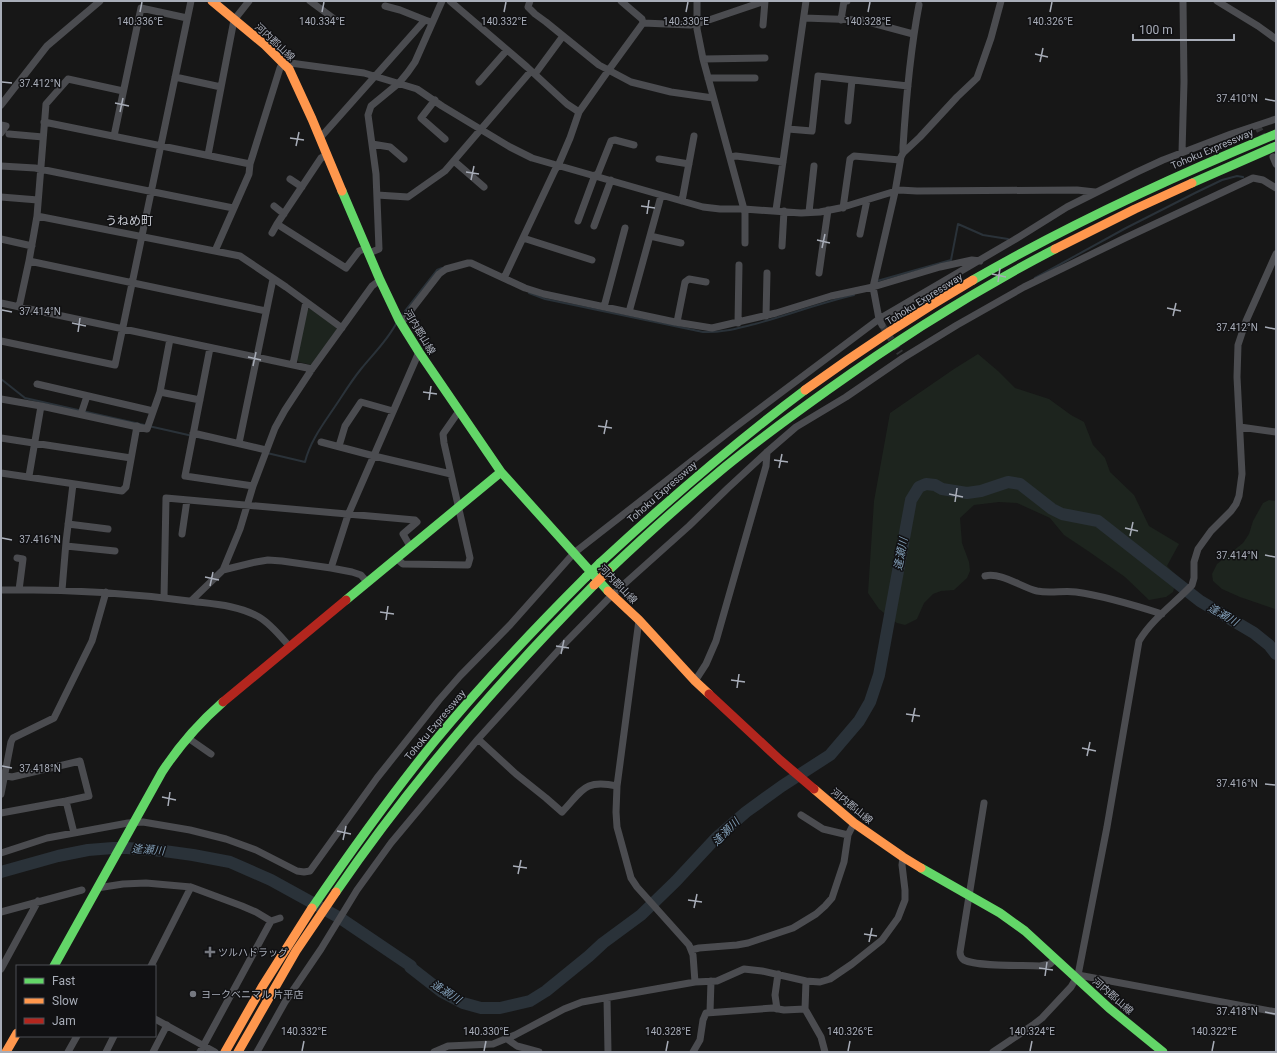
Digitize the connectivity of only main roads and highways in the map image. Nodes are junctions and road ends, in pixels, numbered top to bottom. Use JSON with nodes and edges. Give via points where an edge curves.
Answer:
{"nodes":[{"id":1,"x":212,"y":1,"type":"edge"},
{"id":2,"x":1276,"y":134,"type":"edge"},
{"id":3,"x":1276,"y":146,"type":"edge"},
{"id":4,"x":501,"y":472,"type":"junction"},
{"id":5,"x":55,"y":965,"type":"edge"},
{"id":6,"x":16,"y":1035,"type":"edge"},
{"id":7,"x":6,"y":1052,"type":"edge"},
{"id":8,"x":224,"y":1052,"type":"edge"},
{"id":9,"x":238,"y":1052,"type":"edge"},
{"id":10,"x":1163,"y":1052,"type":"edge"}],
"edges":[{"from":1,"to":4,"type":"main road","name":"河内郡山線","via":[[265,45],[283,62],[294,78],[399,319]]},
{"from":2,"to":8,"type":"main road","name":"Tohoku Expressway","bridge":true,"via":[[1151,188],[1050,238],[962,287],[848,361],[734,446],[646,520],[559,603],[440,734],[378,813],[326,886]]},
{"from":3,"to":9,"type":"main road","bridge":true,"via":[[1156,198],[1011,272],[908,334],[795,413],[695,492],[594,585],[518,662],[450,740],[336,891],[269,997]]},
{"from":4,"to":5,"type":"main road","via":[[203,720],[164,770]]},
{"from":4,"to":10,"type":"main road","name":"河内郡山線","via":[[612,595],[639,620],[695,681],[780,760],[854,823],[903,857],[1000,913],[1026,932],[1109,1008]]},
{"from":6,"to":7,"type":"main road"}]}
